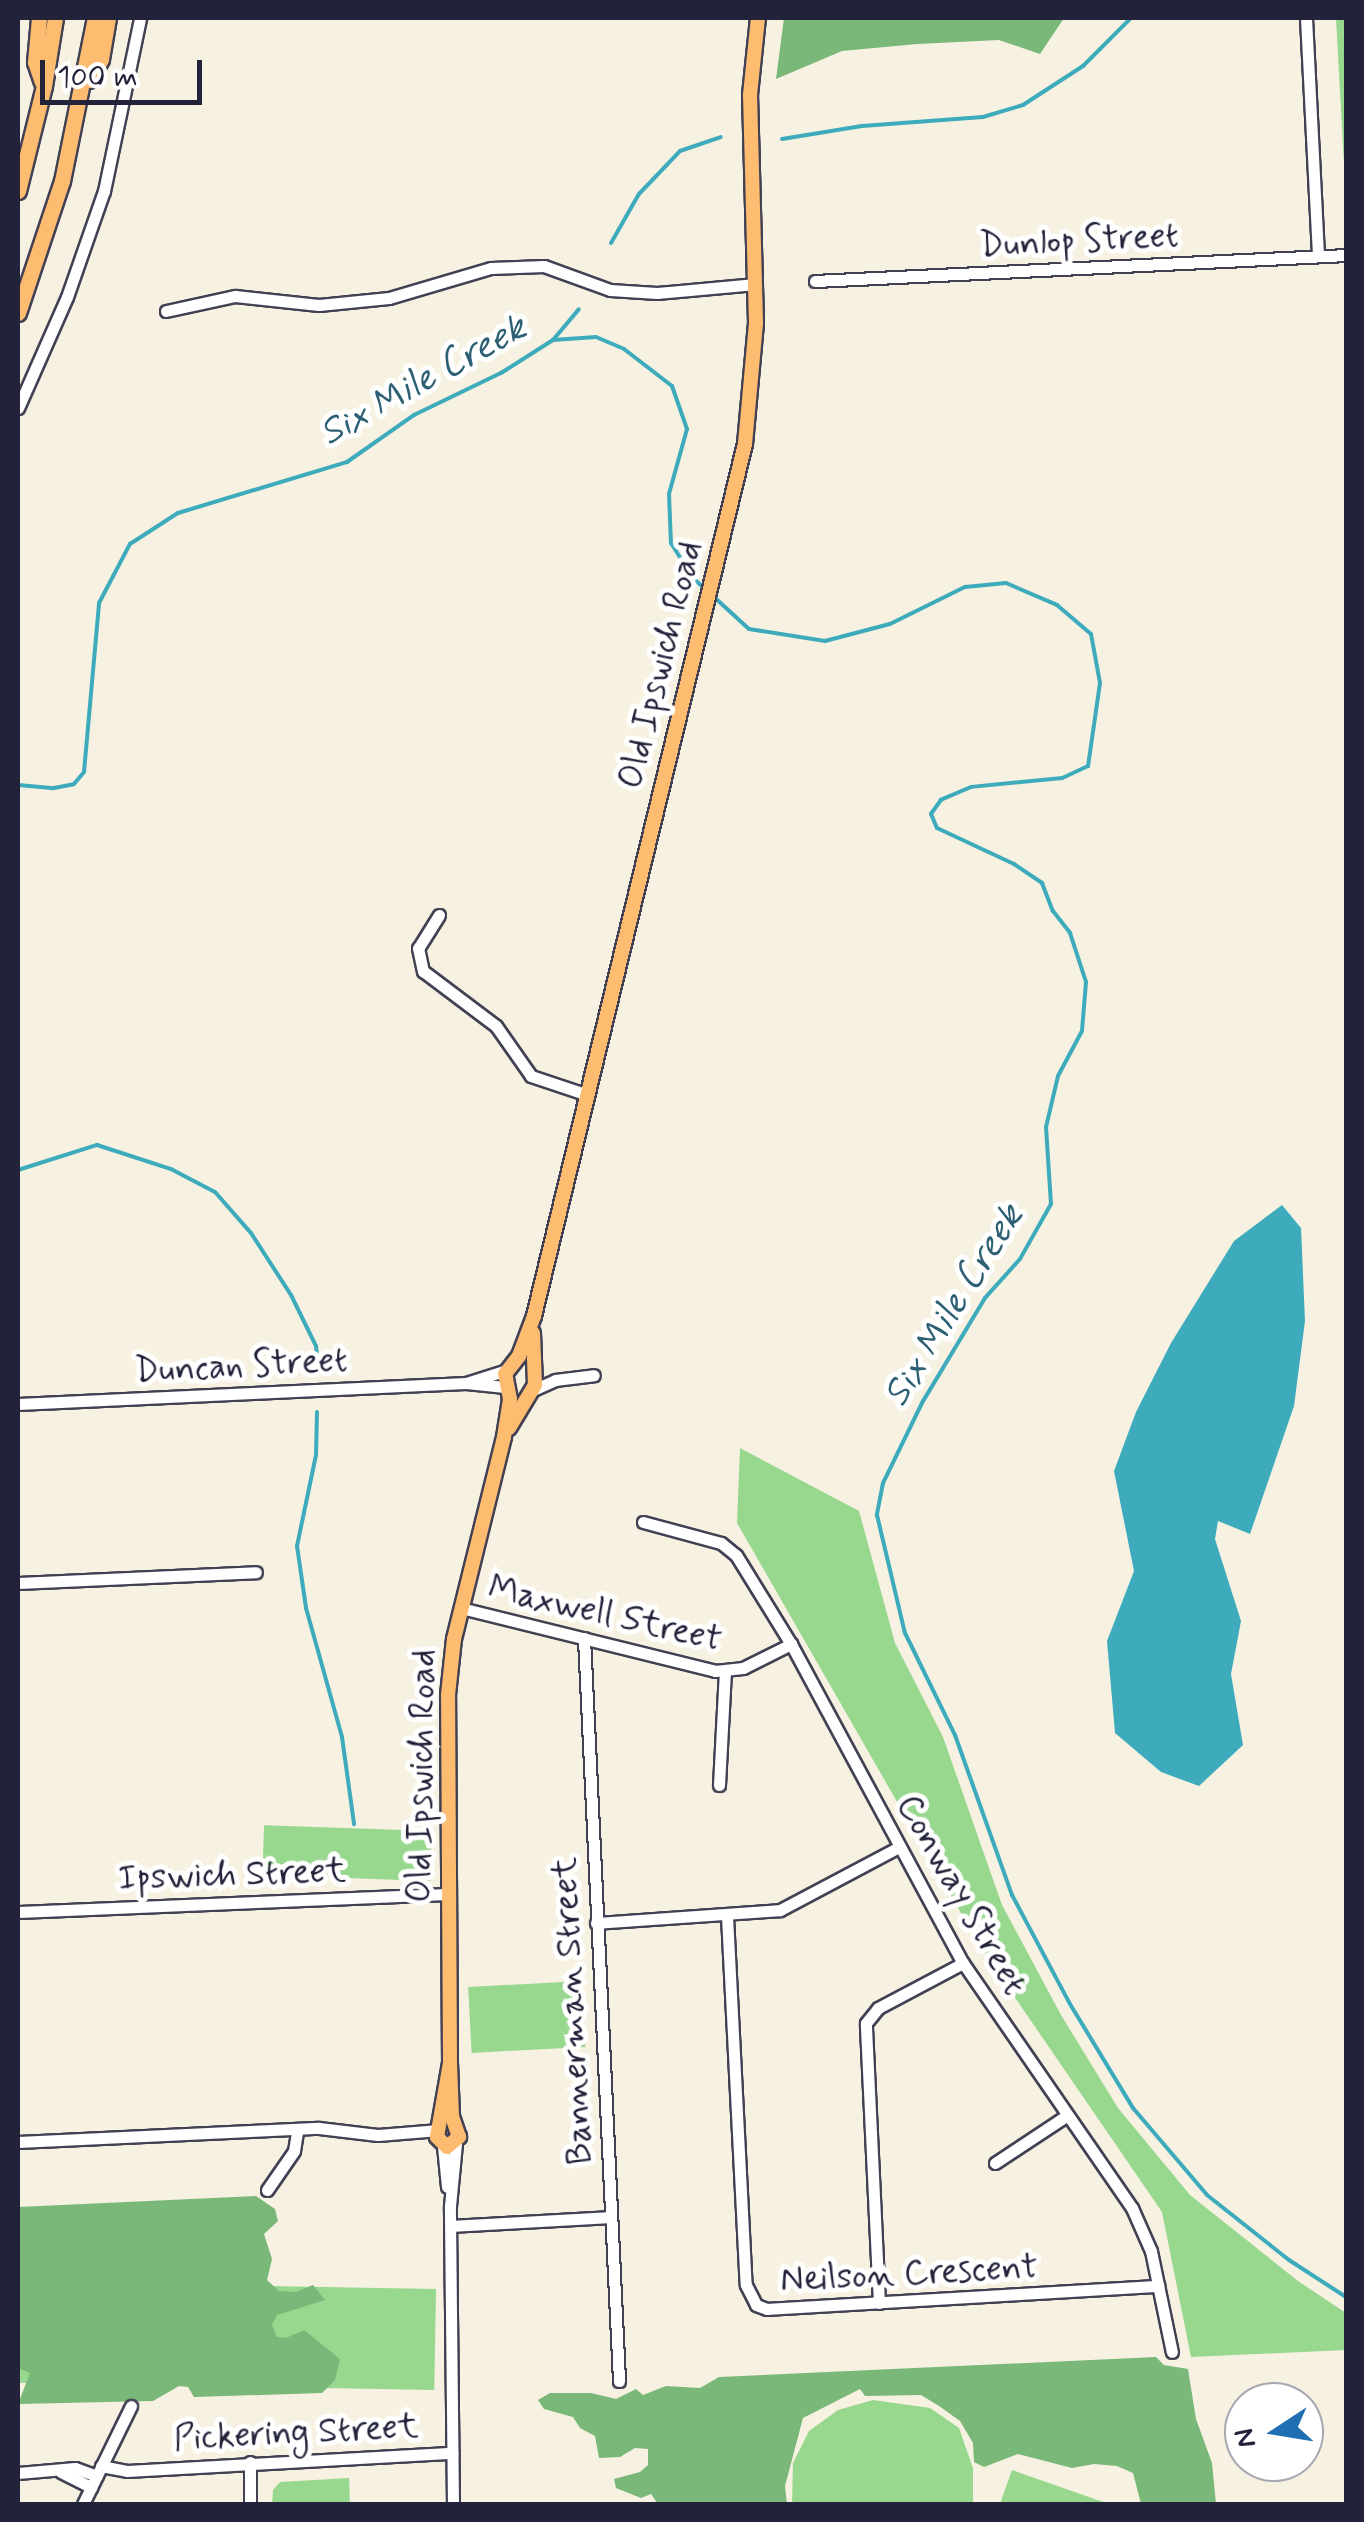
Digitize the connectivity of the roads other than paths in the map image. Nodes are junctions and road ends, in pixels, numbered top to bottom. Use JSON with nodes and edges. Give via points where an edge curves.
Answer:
{"nodes":[{"id":1,"x":38,"y":18,"type":"edge"},
{"id":2,"x":55,"y":18,"type":"edge"},
{"id":3,"x":95,"y":18,"type":"edge"},
{"id":4,"x":108,"y":18,"type":"edge"},
{"id":5,"x":140,"y":18,"type":"edge"},
{"id":6,"x":758,"y":18,"type":"edge"},
{"id":7,"x":1306,"y":18,"type":"edge"},
{"id":8,"x":44,"y":86,"type":"junction"},
{"id":9,"x":82,"y":92,"type":"junction"},
{"id":10,"x":18,"y":190,"type":"edge"},
{"id":11,"x":1346,"y":255,"type":"edge"},
{"id":12,"x":1318,"y":256,"type":"junction"},
{"id":13,"x":815,"y":281,"type":"dead end"},
{"id":14,"x":756,"y":284,"type":"junction"},
{"id":15,"x":166,"y":311,"type":"dead end"},
{"id":16,"x":18,"y":312,"type":"edge"},
{"id":17,"x":18,"y":408,"type":"edge"},
{"id":18,"x":439,"y":915,"type":"dead end"},
{"id":19,"x":588,"y":1096,"type":"junction"},
{"id":20,"x":534,"y":1316,"type":"junction"},
{"id":21,"x":510,"y":1368,"type":"junction"},
{"id":22,"x":594,"y":1376,"type":"dead end"},
{"id":23,"x":533,"y":1383,"type":"junction"},
{"id":24,"x":466,"y":1384,"type":"junction"},
{"id":25,"x":507,"y":1390,"type":"junction"},
{"id":26,"x":18,"y":1404,"type":"edge"},
{"id":27,"x":504,"y":1437,"type":"junction"},
{"id":28,"x":643,"y":1522,"type":"dead end"},
{"id":29,"x":256,"y":1572,"type":"dead end"},
{"id":30,"x":18,"y":1583,"type":"edge"},
{"id":31,"x":461,"y":1608,"type":"junction"},
{"id":32,"x":584,"y":1638,"type":"junction"},
{"id":33,"x":791,"y":1644,"type":"junction"},
{"id":34,"x":725,"y":1672,"type":"junction"},
{"id":35,"x":719,"y":1784,"type":"dead end"},
{"id":36,"x":900,"y":1846,"type":"junction"},
{"id":37,"x":448,"y":1894,"type":"junction"},
{"id":38,"x":18,"y":1912,"type":"edge"},
{"id":39,"x":727,"y":1916,"type":"junction"},
{"id":40,"x":596,"y":1923,"type":"junction"},
{"id":41,"x":963,"y":1963,"type":"junction"},
{"id":42,"x":1066,"y":2116,"type":"junction"},
{"id":43,"x":297,"y":2130,"type":"junction"},
{"id":44,"x":446,"y":2136,"type":"junction"},
{"id":45,"x":18,"y":2146,"type":"edge"},
{"id":46,"x":995,"y":2163,"type":"dead end"},
{"id":47,"x":267,"y":2190,"type":"dead end"},
{"id":48,"x":611,"y":2217,"type":"junction"},
{"id":49,"x":451,"y":2226,"type":"junction"},
{"id":50,"x":1158,"y":2286,"type":"junction"},
{"id":51,"x":879,"y":2303,"type":"junction"},
{"id":52,"x":1172,"y":2352,"type":"dead end"},
{"id":53,"x":619,"y":2381,"type":"dead end"},
{"id":54,"x":132,"y":2406,"type":"dead end"},
{"id":55,"x":453,"y":2453,"type":"junction"},
{"id":56,"x":108,"y":2454,"type":"junction"},
{"id":57,"x":250,"y":2462,"type":"junction"},
{"id":58,"x":142,"y":2468,"type":"junction"},
{"id":59,"x":18,"y":2474,"type":"edge"},
{"id":60,"x":96,"y":2476,"type":"junction"},
{"id":61,"x":83,"y":2504,"type":"edge"},
{"id":62,"x":250,"y":2504,"type":"edge"},
{"id":63,"x":453,"y":2504,"type":"edge"}],
"edges":[{"from":1,"to":8,"type":"highway","via":[[35,62]]},
{"from":2,"to":8,"type":"highway"},
{"from":3,"to":9,"type":"highway"},
{"from":4,"to":9,"type":"highway","via":[[101,59]]},
{"from":5,"to":17,"type":"street","via":[[99,206]]},
{"from":6,"to":14,"type":"main road","name":"Old Ipswich Road","via":[[750,95]]},
{"from":7,"to":12,"type":"street"},
{"from":8,"to":10,"type":"highway"},
{"from":9,"to":16,"type":"highway","via":[[53,216]]},
{"from":11,"to":12,"type":"street","name":"Dunlop Street"},
{"from":12,"to":13,"type":"street","name":"Dunlop Street"},
{"from":14,"to":15,"type":"street","via":[[610,290],[544,266],[491,268],[389,298],[319,306],[235,296]]},
{"from":14,"to":19,"type":"main road","name":"Old Ipswich Road","via":[[748,422]]},
{"from":18,"to":19,"type":"street","via":[[418,948],[423,971],[496,1026],[530,1076]]},
{"from":19,"to":20,"type":"main road","name":"Old Ipswich Road"},
{"from":20,"to":21,"type":"main road","name":"Old Ipswich Road"},
{"from":20,"to":23,"type":"main road","name":"Old Ipswich Road"},
{"from":21,"to":23,"type":"main road","via":[[527,1366]]},
{"from":21,"to":24,"type":"street","name":"Duncan Street"},
{"from":21,"to":25,"type":"main road","name":"Old Ipswich Road"},
{"from":22,"to":23,"type":"street"},
{"from":23,"to":25,"type":"main road"},
{"from":23,"to":27,"type":"main road","name":"Old Ipswich Road"},
{"from":24,"to":25,"type":"street","name":"Duncan Street"},
{"from":24,"to":26,"type":"street","name":"Duncan Street"},
{"from":25,"to":27,"type":"main road","name":"Old Ipswich Road"},
{"from":27,"to":31,"type":"main road","name":"Old Ipswich Road"},
{"from":28,"to":33,"type":"street","name":"Conway Street","via":[[729,1546]]},
{"from":29,"to":30,"type":"street"},
{"from":31,"to":32,"type":"street","name":"Maxwell Street"},
{"from":31,"to":37,"type":"main road","name":"Old Ipswich Road","via":[[449,1678]]},
{"from":32,"to":34,"type":"street","name":"Maxwell Street"},
{"from":32,"to":40,"type":"street","name":"Bannerman Street"},
{"from":33,"to":34,"type":"street","name":"Maxwell Street"},
{"from":33,"to":36,"type":"street","name":"Conway Street"},
{"from":34,"to":35,"type":"street"},
{"from":36,"to":39,"type":"street","via":[[789,1906]]},
{"from":36,"to":41,"type":"street","name":"Conway Street"},
{"from":37,"to":38,"type":"street","name":"Ipswich Street"},
{"from":37,"to":44,"type":"main road","name":"Old Ipswich Road"},
{"from":39,"to":40,"type":"street"},
{"from":39,"to":51,"type":"street","name":"Neilson Crescent","via":[[748,2293],[767,2309]]},
{"from":40,"to":48,"type":"street","name":"Bannerman Street"},
{"from":41,"to":42,"type":"street","name":"Conway Street"},
{"from":41,"to":51,"type":"street","via":[[878,2008],[866,2023]]},
{"from":42,"to":46,"type":"street"},
{"from":42,"to":50,"type":"street","name":"Conway Street","via":[[1132,2208]]},
{"from":43,"to":44,"type":"street","via":[[377,2142]]},
{"from":43,"to":45,"type":"street"},
{"from":43,"to":47,"type":"street","via":[[294,2152]]},
{"from":44,"to":49,"type":"street","name":"Old Ipswich Road"},
{"from":48,"to":49,"type":"street"},
{"from":48,"to":53,"type":"street","name":"Bannerman Street"},
{"from":49,"to":55,"type":"street","name":"Old Ipswich Road"},
{"from":50,"to":51,"type":"street","name":"Neilson Crescent"},
{"from":50,"to":52,"type":"street","name":"Conway Street"},
{"from":54,"to":56,"type":"street"},
{"from":55,"to":57,"type":"street","name":"Pickering Street"},
{"from":55,"to":63,"type":"street","name":"Old Ipswich Road"},
{"from":56,"to":58,"type":"street","name":"Pickering Street"},
{"from":56,"to":60,"type":"street"},
{"from":57,"to":58,"type":"street","name":"Pickering Street"},
{"from":57,"to":62,"type":"street"},
{"from":58,"to":60,"type":"street","name":"Pickering Street"},
{"from":59,"to":60,"type":"street","name":"Pickering Street"},
{"from":60,"to":61,"type":"street"}]}
